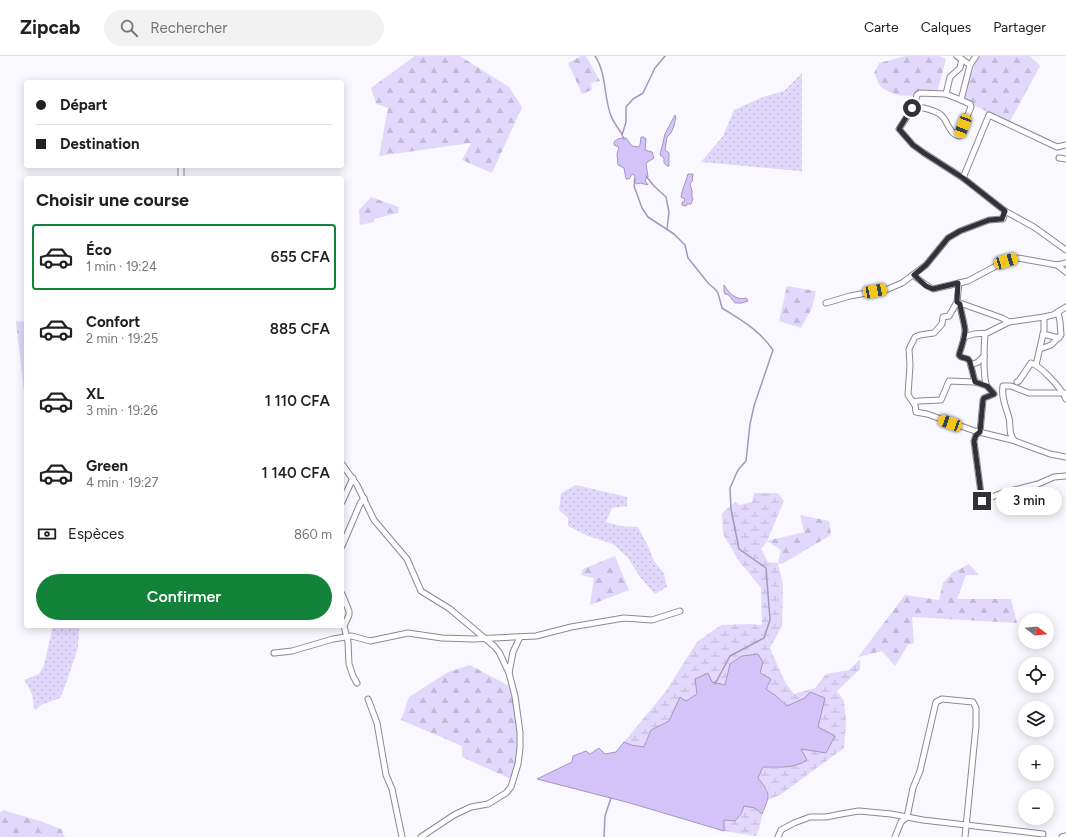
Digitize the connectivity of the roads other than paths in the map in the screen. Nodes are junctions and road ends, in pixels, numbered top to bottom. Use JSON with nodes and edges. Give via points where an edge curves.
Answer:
{"nodes":[{"id":1,"x":957,"y":56,"type":"edge"},
{"id":2,"x":976,"y":56,"type":"edge"},
{"id":3,"x":962,"y":59,"type":"junction"},
{"id":4,"x":970,"y":65,"type":"junction"},
{"id":5,"x":946,"y":94,"type":"junction"},
{"id":6,"x":962,"y":100,"type":"junction"},
{"id":7,"x":914,"y":106,"type":"junction"},
{"id":8,"x":1066,"y":146,"type":"edge"},
{"id":9,"x":1059,"y":158,"type":"dead end"},
{"id":10,"x":1066,"y":159,"type":"edge"},
{"id":11,"x":181,"y":168,"type":"dead end"},
{"id":12,"x":181,"y":176,"type":"edge"},
{"id":13,"x":963,"y":178,"type":"junction"},
{"id":14,"x":1005,"y":211,"type":"junction"},
{"id":15,"x":1066,"y":250,"type":"edge"},
{"id":16,"x":1066,"y":264,"type":"edge"},
{"id":17,"x":1057,"y":265,"type":"junction"},
{"id":18,"x":1066,"y":272,"type":"edge"},
{"id":19,"x":914,"y":275,"type":"junction"},
{"id":20,"x":958,"y":283,"type":"junction"},
{"id":21,"x":826,"y":303,"type":"dead end"},
{"id":22,"x":959,"y":303,"type":"junction"},
{"id":23,"x":1066,"y":307,"type":"edge"},
{"id":24,"x":1058,"y":312,"type":"junction"},
{"id":25,"x":1044,"y":318,"type":"junction"},
{"id":26,"x":1009,"y":322,"type":"junction"},
{"id":27,"x":985,"y":334,"type":"junction"},
{"id":28,"x":1043,"y":334,"type":"junction"},
{"id":29,"x":964,"y":337,"type":"junction"},
{"id":30,"x":1059,"y":338,"type":"junction"},
{"id":31,"x":1040,"y":349,"type":"junction"},
{"id":32,"x":984,"y":356,"type":"junction"},
{"id":33,"x":971,"y":365,"type":"junction"},
{"id":34,"x":1036,"y":365,"type":"junction"},
{"id":35,"x":975,"y":382,"type":"junction"},
{"id":36,"x":1017,"y":382,"type":"dead end"},
{"id":37,"x":987,"y":386,"type":"junction"},
{"id":38,"x":1065,"y":393,"type":"edge"},
{"id":39,"x":1066,"y":399,"type":"edge"},
{"id":40,"x":913,"y":402,"type":"junction"},
{"id":41,"x":980,"y":432,"type":"junction"},
{"id":42,"x":1015,"y":440,"type":"junction"},
{"id":43,"x":1066,"y":457,"type":"edge"},
{"id":44,"x":344,"y":467,"type":"edge"},
{"id":45,"x":1066,"y":476,"type":"edge"},
{"id":46,"x":353,"y":478,"type":"junction"},
{"id":47,"x":344,"y":498,"type":"edge"},
{"id":48,"x":364,"y":498,"type":"junction"},
{"id":49,"x":344,"y":541,"type":"edge"},
{"id":50,"x":344,"y":599,"type":"edge"},
{"id":51,"x":680,"y":611,"type":"dead end"},
{"id":52,"x":344,"y":626,"type":"edge"},
{"id":53,"x":344,"y":626,"type":"edge"},
{"id":54,"x":347,"y":637,"type":"junction"},
{"id":55,"x":520,"y":637,"type":"junction"},
{"id":56,"x":486,"y":639,"type":"junction"},
{"id":57,"x":274,"y":653,"type":"dead end"},
{"id":58,"x":509,"y":673,"type":"junction"},
{"id":59,"x":357,"y":683,"type":"dead end"},
{"id":60,"x":368,"y":699,"type":"dead end"},
{"id":61,"x":907,"y":817,"type":"junction"},
{"id":62,"x":966,"y":825,"type":"junction"},
{"id":63,"x":1043,"y":834,"type":"dead end"},
{"id":64,"x":1066,"y":836,"type":"edge"},
{"id":65,"x":402,"y":837,"type":"edge"},
{"id":66,"x":421,"y":837,"type":"edge"},
{"id":67,"x":778,"y":837,"type":"edge"},
{"id":68,"x":895,"y":837,"type":"edge"},
{"id":69,"x":966,"y":837,"type":"edge"},
{"id":70,"x":1062,"y":837,"type":"edge"}],
"edges":[{"from":1,"to":3,"type":"street"},
{"from":2,"to":4,"type":"street"},
{"from":3,"to":4,"type":"street"},
{"from":3,"to":5,"type":"street","via":[[960,68],[950,77]]},
{"from":4,"to":6,"type":"street"},
{"from":5,"to":6,"type":"street"},
{"from":5,"to":7,"type":"street","via":[[920,93]]},
{"from":6,"to":7,"type":"street","via":[[971,107],[959,136],[952,132],[941,114]]},
{"from":7,"to":13,"type":"street","via":[[899,129],[913,145]]},
{"from":8,"to":13,"type":"street","via":[[1057,147],[989,115]]},
{"from":9,"to":10,"type":"street"},
{"from":11,"to":12,"type":"street"},
{"from":13,"to":14,"type":"street"},
{"from":14,"to":15,"type":"street","via":[[1034,227]]},
{"from":14,"to":19,"type":"street","via":[[1002,219],[989,220],[948,238],[926,265]]},
{"from":16,"to":17,"type":"street"},
{"from":17,"to":18,"type":"street"},
{"from":17,"to":20,"type":"street","via":[[1018,258]]},
{"from":19,"to":20,"type":"street","via":[[933,289]]},
{"from":19,"to":21,"type":"street","via":[[902,284],[888,289]]},
{"from":20,"to":22,"type":"street"},
{"from":22,"to":26,"type":"street"},
{"from":22,"to":29,"type":"street","via":[[965,328]]},
{"from":22,"to":40,"type":"street","via":[[949,316],[943,317],[942,324],[934,333],[915,337],[911,344],[908,395]]},
{"from":23,"to":24,"type":"street"},
{"from":24,"to":25,"type":"street"},
{"from":24,"to":30,"type":"street","via":[[1062,329]]},
{"from":25,"to":26,"type":"street"},
{"from":25,"to":28,"type":"street"},
{"from":26,"to":27,"type":"street"},
{"from":27,"to":29,"type":"street"},
{"from":27,"to":32,"type":"street"},
{"from":28,"to":30,"type":"street"},
{"from":28,"to":31,"type":"street"},
{"from":29,"to":33,"type":"street","via":[[959,355],[968,359]]},
{"from":30,"to":31,"type":"street","via":[[1051,345]]},
{"from":31,"to":34,"type":"street"},
{"from":32,"to":33,"type":"street"},
{"from":32,"to":37,"type":"street"},
{"from":33,"to":35,"type":"street"},
{"from":34,"to":36,"type":"street","via":[[1031,363]]},
{"from":34,"to":38,"type":"street"},
{"from":35,"to":37,"type":"street"},
{"from":35,"to":40,"type":"street","via":[[949,381],[941,400]]},
{"from":37,"to":41,"type":"street","via":[[994,394],[983,400]]},
{"from":38,"to":39,"type":"street"},
{"from":38,"to":42,"type":"street","via":[[1029,393],[1011,386],[1003,386],[1005,408],[1012,438]]},
{"from":40,"to":41,"type":"street","via":[[916,412]]},
{"from":41,"to":42,"type":"street"},
{"from":41,"to":45,"type":"street","via":[[974,441],[982,501],[1054,477]]},
{"from":42,"to":43,"type":"street","via":[[1050,454]]},
{"from":44,"to":46,"type":"street"},
{"from":46,"to":47,"type":"street"},
{"from":46,"to":48,"type":"street"},
{"from":48,"to":49,"type":"street"},
{"from":48,"to":56,"type":"street","via":[[374,520],[407,559],[421,591],[450,609]]},
{"from":50,"to":52,"type":"street","via":[[349,611]]},
{"from":51,"to":55,"type":"street","via":[[652,620],[624,618]]},
{"from":53,"to":54,"type":"street"},
{"from":54,"to":56,"type":"street","via":[[370,641],[410,633]]},
{"from":54,"to":57,"type":"street"},
{"from":54,"to":59,"type":"street","via":[[350,670]]},
{"from":55,"to":56,"type":"street"},
{"from":55,"to":58,"type":"street","via":[[513,652]]},
{"from":56,"to":58,"type":"street","via":[[499,652]]},
{"from":58,"to":66,"type":"street","via":[[520,732],[518,764],[511,786],[506,793],[488,804],[471,807],[454,815]]},
{"from":60,"to":65,"type":"street","via":[[377,723],[386,775],[392,789]]},
{"from":61,"to":62,"type":"street"},
{"from":61,"to":62,"type":"street","via":[[936,702],[942,699],[973,702],[976,708],[976,726]]},
{"from":61,"to":67,"type":"street","via":[[859,811],[810,817],[781,830]]},
{"from":61,"to":68,"type":"street","via":[[901,822]]},
{"from":62,"to":63,"type":"street"},
{"from":62,"to":69,"type":"street"},
{"from":64,"to":70,"type":"street"}]}
